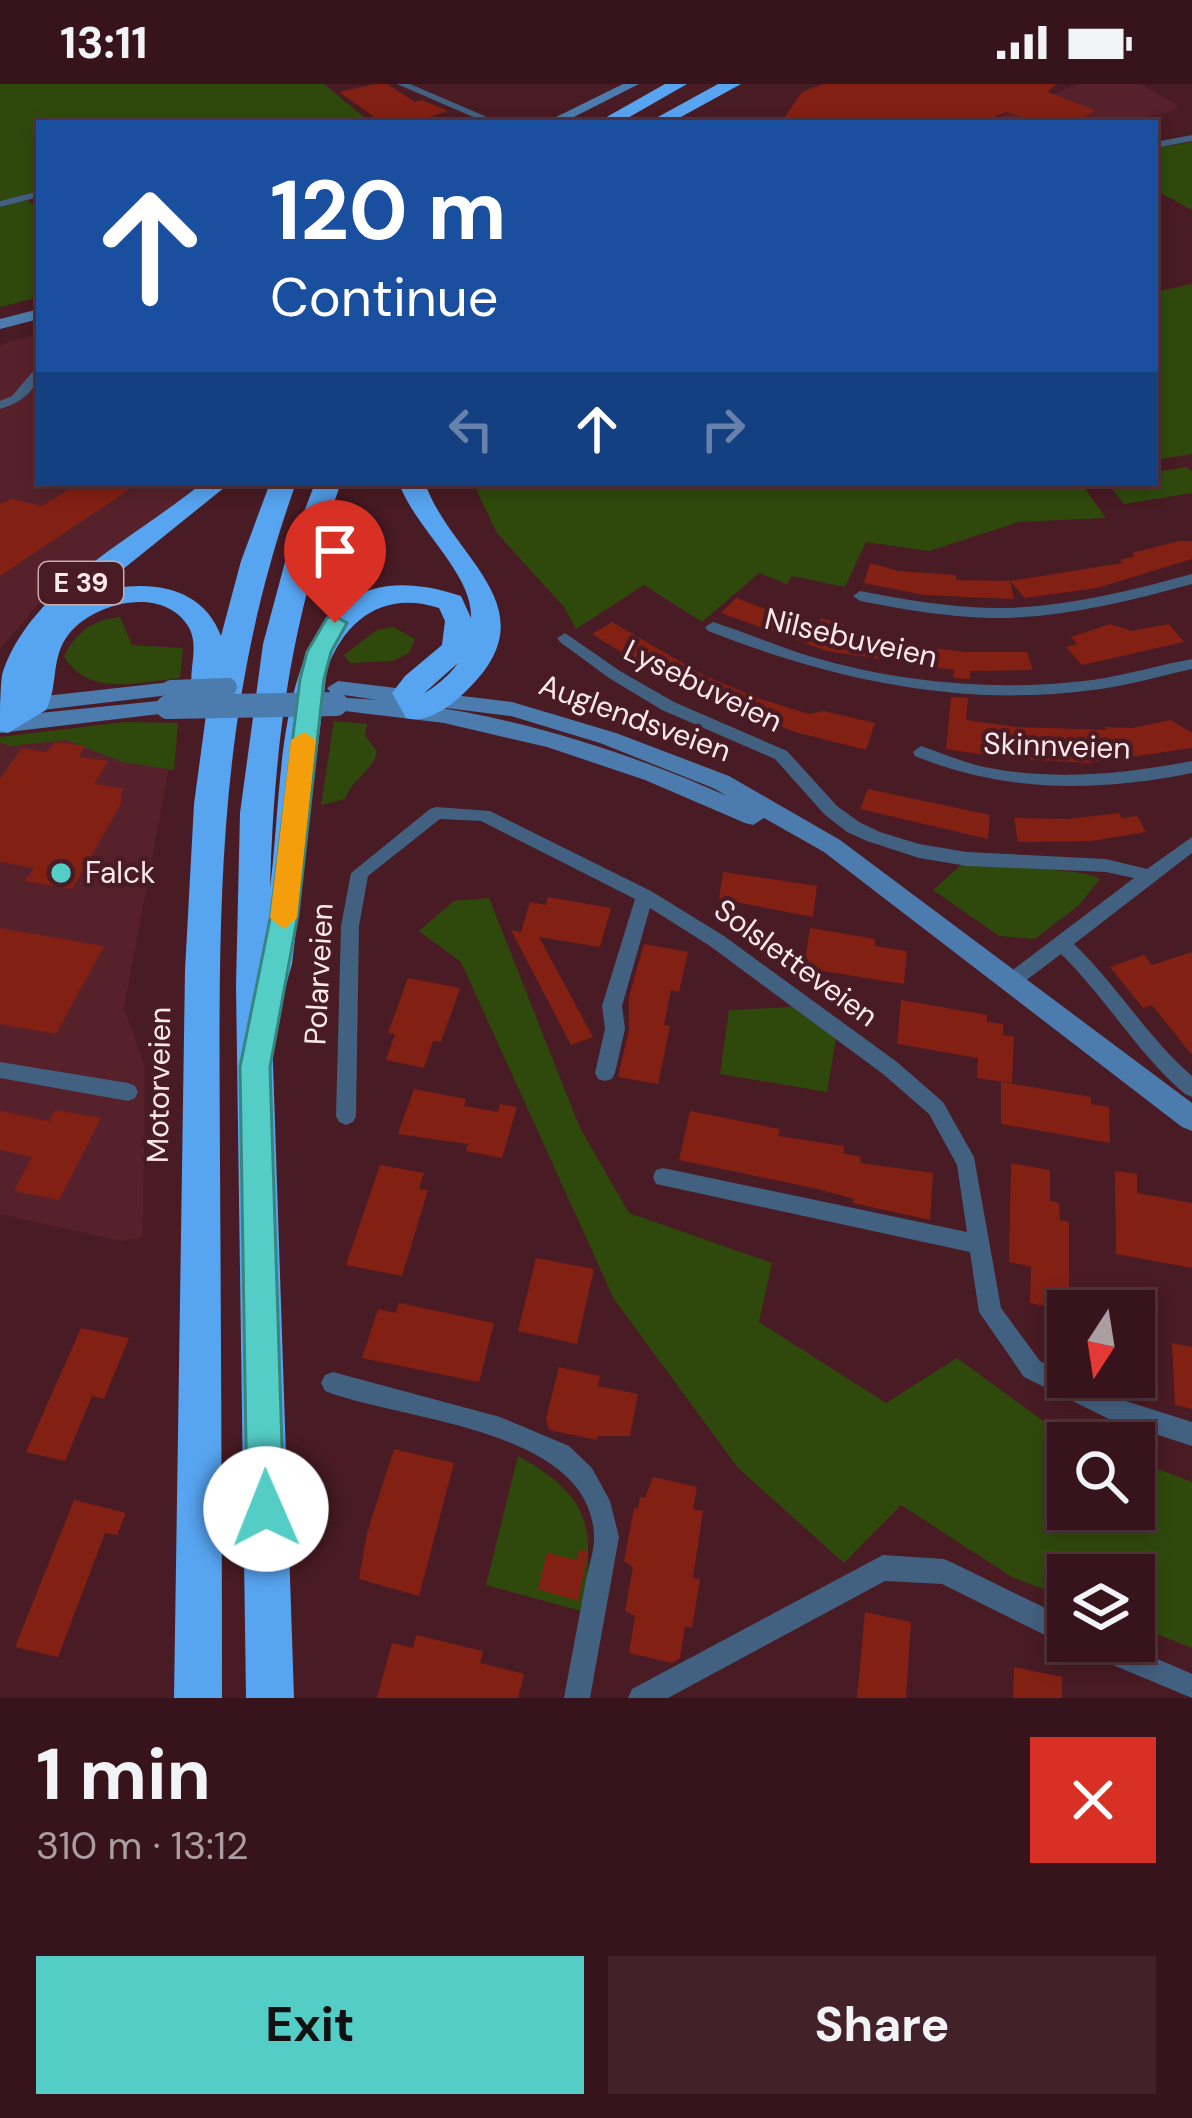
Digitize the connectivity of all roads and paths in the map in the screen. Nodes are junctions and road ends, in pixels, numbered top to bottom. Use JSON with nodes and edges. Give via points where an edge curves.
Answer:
{"nodes":[{"id":1,"x":402,"y":84,"type":"edge"},
{"id":2,"x":633,"y":84,"type":"edge"},
{"id":3,"x":678,"y":84,"type":"edge"},
{"id":4,"x":732,"y":84,"type":"edge"},
{"id":5,"x":489,"y":120,"type":"edge"},
{"id":6,"x":557,"y":120,"type":"edge"},
{"id":7,"x":611,"y":120,"type":"edge"},
{"id":8,"x":662,"y":120,"type":"edge"},
{"id":9,"x":1192,"y":138,"type":"edge"},
{"id":10,"x":1158,"y":144,"type":"edge"},
{"id":11,"x":36,"y":195,"type":"edge"},
{"id":12,"x":0,"y":204,"type":"edge"},
{"id":13,"x":36,"y":315,"type":"edge"},
{"id":14,"x":0,"y":324,"type":"edge"},
{"id":15,"x":36,"y":376,"type":"edge"},
{"id":16,"x":0,"y":405,"type":"edge"},
{"id":17,"x":213,"y":486,"type":"edge"},
{"id":18,"x":282,"y":486,"type":"edge"},
{"id":19,"x":327,"y":486,"type":"edge"},
{"id":20,"x":413,"y":486,"type":"edge"},
{"id":21,"x":1192,"y":579,"type":"edge"},
{"id":22,"x":860,"y":596,"type":"dead end"},
{"id":23,"x":713,"y":627,"type":"dead end"},
{"id":24,"x":565,"y":638,"type":"dead end"},
{"id":25,"x":1192,"y":664,"type":"edge"},
{"id":26,"x":169,"y":698,"type":"junction"},
{"id":27,"x":422,"y":701,"type":"junction"},
{"id":28,"x":36,"y":703,"type":"junction"},
{"id":29,"x":3,"y":716,"type":"edge"},
{"id":30,"x":921,"y":752,"type":"dead end"},
{"id":31,"x":1192,"y":767,"type":"edge"},
{"id":32,"x":1192,"y":844,"type":"edge"},
{"id":33,"x":208,"y":852,"type":"junction"},
{"id":34,"x":1147,"y":876,"type":"junction"},
{"id":35,"x":645,"y":896,"type":"junction"},
{"id":36,"x":1061,"y":943,"type":"junction"},
{"id":37,"x":1013,"y":980,"type":"junction"},
{"id":38,"x":255,"y":1067,"type":"junction"},
{"id":39,"x":0,"y":1070,"type":"edge"},
{"id":40,"x":604,"y":1073,"type":"dead end"},
{"id":41,"x":1192,"y":1088,"type":"edge"},
{"id":42,"x":128,"y":1092,"type":"dead end"},
{"id":43,"x":346,"y":1116,"type":"dead end"},
{"id":44,"x":1192,"y":1119,"type":"edge"},
{"id":45,"x":663,"y":1177,"type":"dead end"},
{"id":46,"x":978,"y":1244,"type":"junction"},
{"id":47,"x":333,"y":1383,"type":"dead end"},
{"id":48,"x":1192,"y":1434,"type":"edge"},
{"id":49,"x":1047,"y":1623,"type":"edge"},
{"id":50,"x":1134,"y":1662,"type":"edge"},
{"id":51,"x":1192,"y":1687,"type":"edge"},
{"id":52,"x":198,"y":1698,"type":"edge"},
{"id":53,"x":270,"y":1698,"type":"edge"},
{"id":54,"x":577,"y":1698,"type":"edge"},
{"id":55,"x":641,"y":1698,"type":"edge"}],
"edges":[{"from":1,"to":5,"type":"street"},
{"from":2,"to":6,"type":"main road"},
{"from":3,"to":7,"type":"highway"},
{"from":4,"to":8,"type":"highway"},
{"from":9,"to":10,"type":"street"},
{"from":11,"to":12,"type":"street"},
{"from":13,"to":14,"type":"main road"},
{"from":15,"to":16,"type":"street","via":[[17,400]]},
{"from":17,"to":29,"type":"highway","number":"E 39","via":[[47,612],[20,649]]},
{"from":18,"to":33,"type":"highway","name":"Motorveien","number":"E 39","via":[[233,642]]},
{"from":19,"to":38,"type":"highway","via":[[289,601],[263,738]]},
{"from":20,"to":27,"type":"highway","via":[[429,524],[485,596],[478,655]]},
{"from":21,"to":22,"type":"street","via":[[1037,614]]},
{"from":23,"to":25,"type":"street","name":"Nilsebuveien","via":[[812,663],[927,687],[1091,685]]},
{"from":24,"to":34,"type":"street","name":"Lysebuveien","via":[[679,711],[782,755],[824,808],[866,833],[956,856],[1106,863]]},
{"from":26,"to":27,"type":"main road","name":"Auglendsveien","bridge":true},
{"from":26,"to":28,"type":"main road"},
{"from":26,"to":29,"type":"main road"},
{"from":27,"to":37,"type":"main road","name":"Auglendsveien","via":[[721,782],[832,846]]},
{"from":27,"to":38,"type":"highway","via":[[411,685],[439,669],[455,646],[456,611],[444,599],[398,593],[363,603],[335,623],[319,652]]},
{"from":28,"to":29,"type":"highway"},
{"from":28,"to":33,"type":"highway","number":"E 39","via":[[46,650],[79,611],[140,595],[169,598],[195,614],[208,639],[208,670],[190,794]]},
{"from":30,"to":31,"type":"street","name":"Skinnveien","via":[[955,767],[1052,779]]},
{"from":32,"to":34,"type":"street"},
{"from":33,"to":52,"type":"highway","name":"Motorveien","number":"E 39"},
{"from":34,"to":36,"type":"street"},
{"from":35,"to":40,"type":"street","via":[[612,1006]]},
{"from":35,"to":43,"type":"street","name":"Polarveien","via":[[484,815],[436,813],[360,873],[350,926]]},
{"from":35,"to":46,"type":"street","name":"Solsletteveien","via":[[717,941],[936,1108],[967,1164]]},
{"from":36,"to":37,"type":"street"},
{"from":36,"to":41,"type":"street","via":[[1093,970],[1163,1066]]},
{"from":37,"to":44,"type":"main road","name":"Auglendsveien"},
{"from":38,"to":53,"type":"highway"},
{"from":39,"to":42,"type":"street"},
{"from":45,"to":46,"type":"street"},
{"from":46,"to":48,"type":"street","name":"Solsletteveien","via":[[990,1312],[1032,1369]]},
{"from":47,"to":54,"type":"street","via":[[490,1427],[576,1465],[607,1537]]},
{"from":49,"to":55,"type":"street","via":[[944,1572],[883,1568]]},
{"from":50,"to":51,"type":"street"}]}
